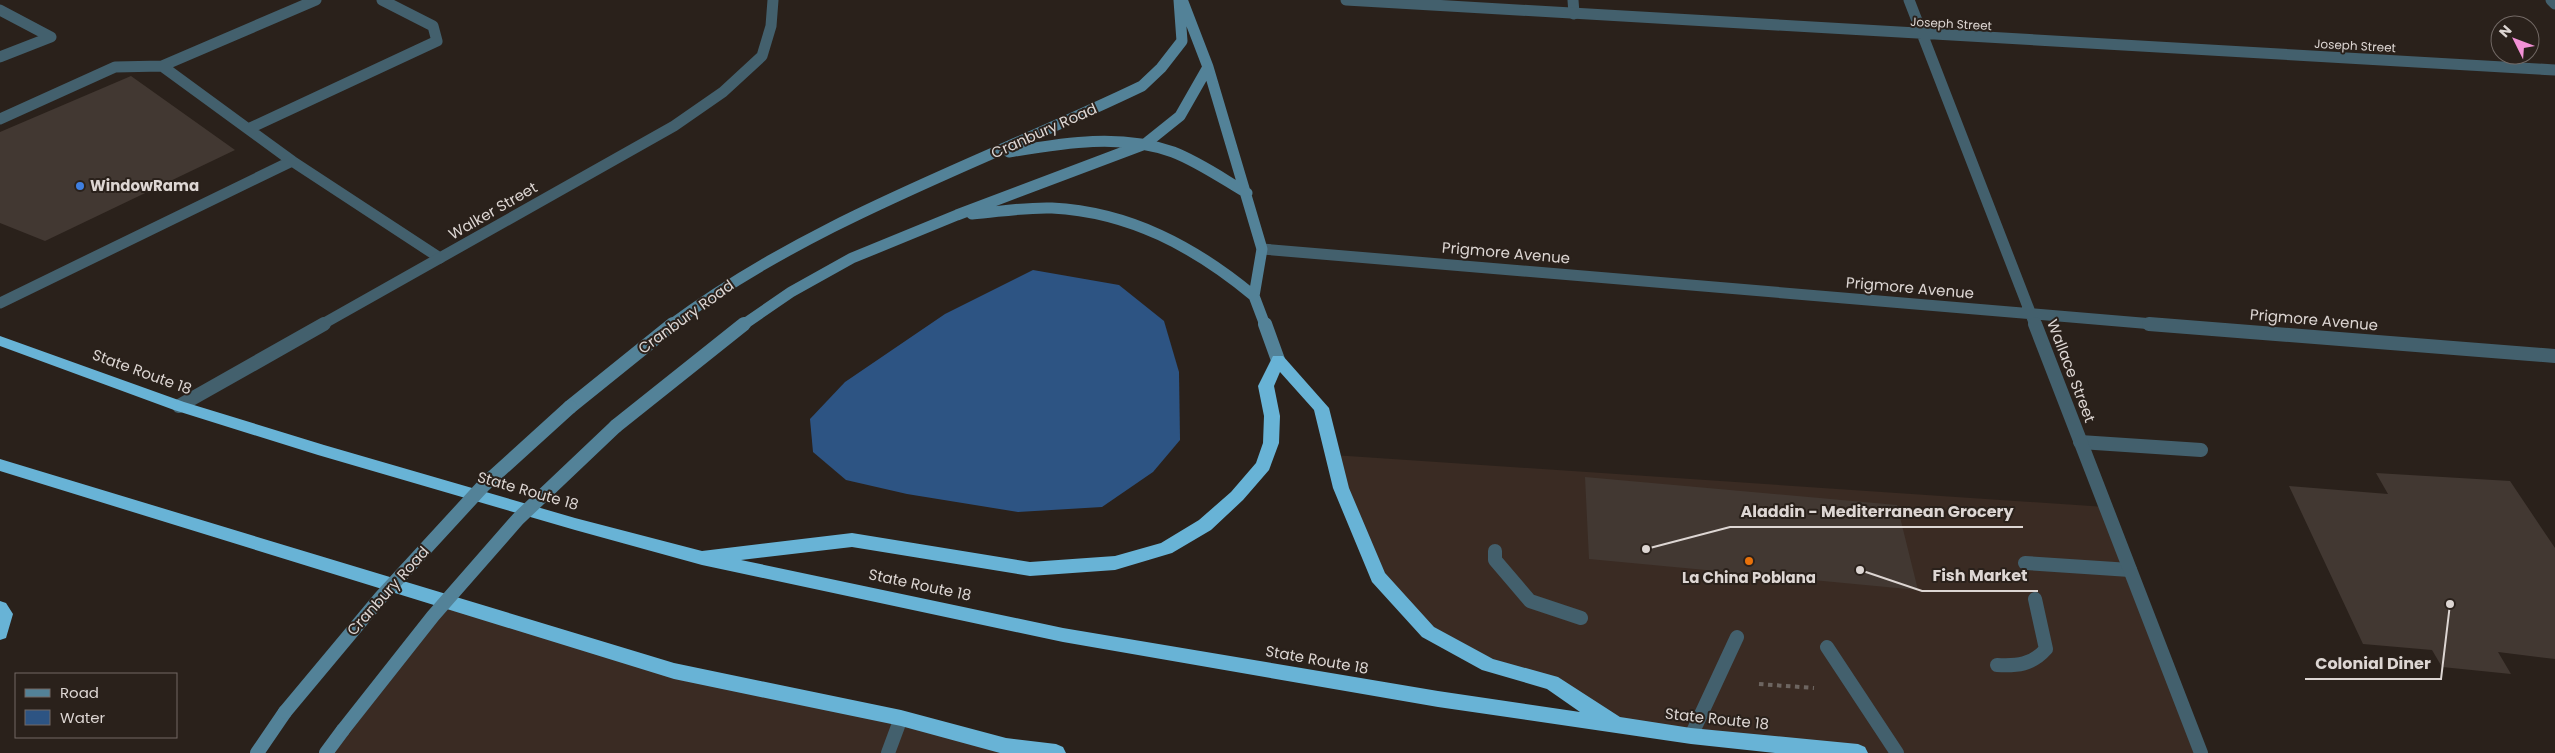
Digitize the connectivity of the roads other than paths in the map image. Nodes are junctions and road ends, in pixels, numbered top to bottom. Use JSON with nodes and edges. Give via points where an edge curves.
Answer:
{"nodes":[{"id":1,"x":316,"y":0,"type":"edge"},
{"id":2,"x":382,"y":0,"type":"edge"},
{"id":3,"x":773,"y":0,"type":"edge"},
{"id":4,"x":1180,"y":0,"type":"edge"},
{"id":5,"x":1346,"y":0,"type":"edge"},
{"id":6,"x":1572,"y":0,"type":"edge"},
{"id":7,"x":1909,"y":0,"type":"edge"},
{"id":8,"x":2551,"y":0,"type":"edge"},
{"id":9,"x":1382,"y":1,"type":"edge"},
{"id":10,"x":1491,"y":4,"type":"edge"},
{"id":11,"x":2555,"y":4,"type":"edge"},
{"id":12,"x":0,"y":10,"type":"edge"},
{"id":13,"x":1574,"y":14,"type":"junction"},
{"id":14,"x":1922,"y":35,"type":"junction"},
{"id":15,"x":0,"y":57,"type":"edge"},
{"id":16,"x":162,"y":66,"type":"junction"},
{"id":17,"x":1208,"y":67,"type":"junction"},
{"id":18,"x":2555,"y":70,"type":"edge"},
{"id":19,"x":0,"y":119,"type":"edge"},
{"id":20,"x":248,"y":129,"type":"junction"},
{"id":21,"x":1146,"y":144,"type":"junction"},
{"id":22,"x":992,"y":155,"type":"junction"},
{"id":23,"x":292,"y":161,"type":"junction"},
{"id":24,"x":1247,"y":193,"type":"junction"},
{"id":25,"x":957,"y":215,"type":"junction"},
{"id":26,"x":1262,"y":249,"type":"junction"},
{"id":27,"x":440,"y":258,"type":"junction"},
{"id":28,"x":1254,"y":296,"type":"junction"},
{"id":29,"x":0,"y":303,"type":"edge"},
{"id":30,"x":2032,"y":315,"type":"junction"},
{"id":31,"x":0,"y":341,"type":"edge"},
{"id":32,"x":2555,"y":356,"type":"edge"},
{"id":33,"x":1278,"y":360,"type":"junction"},
{"id":34,"x":179,"y":406,"type":"junction"},
{"id":35,"x":2080,"y":442,"type":"junction"},
{"id":36,"x":2201,"y":450,"type":"dead end"},
{"id":37,"x":0,"y":465,"type":"edge"},
{"id":38,"x":1495,"y":551,"type":"dead end"},
{"id":39,"x":702,"y":558,"type":"junction"},
{"id":40,"x":2025,"y":563,"type":"dead end"},
{"id":41,"x":2130,"y":570,"type":"junction"},
{"id":42,"x":2035,"y":599,"type":"dead end"},
{"id":43,"x":0,"y":608,"type":"edge"},
{"id":44,"x":1581,"y":618,"type":"dead end"},
{"id":45,"x":0,"y":633,"type":"edge"},
{"id":46,"x":1737,"y":637,"type":"dead end"},
{"id":47,"x":1827,"y":647,"type":"dead end"},
{"id":48,"x":1998,"y":665,"type":"dead end"},
{"id":49,"x":901,"y":718,"type":"junction"},
{"id":50,"x":1618,"y":726,"type":"junction"},
{"id":51,"x":1692,"y":736,"type":"junction"},
{"id":52,"x":1006,"y":746,"type":"junction"},
{"id":53,"x":257,"y":753,"type":"edge"},
{"id":54,"x":326,"y":753,"type":"edge"},
{"id":55,"x":888,"y":753,"type":"edge"},
{"id":56,"x":1025,"y":753,"type":"edge"},
{"id":57,"x":1056,"y":753,"type":"edge"},
{"id":58,"x":1858,"y":753,"type":"edge"},
{"id":59,"x":1897,"y":753,"type":"edge"},
{"id":60,"x":2201,"y":753,"type":"edge"}],
"edges":[{"from":1,"to":16,"type":"street"},
{"from":2,"to":20,"type":"street","via":[[433,26],[437,41]]},
{"from":3,"to":27,"type":"street","name":"Walker Street","via":[[771,26],[762,56],[723,92],[674,126]]},
{"from":4,"to":17,"type":"main road","name":"Cranbury Road"},
{"from":4,"to":22,"type":"main road","name":"Cranbury Road","via":[[1182,41],[1142,86]]},
{"from":5,"to":9,"type":"street","name":"Joseph Street"},
{"from":6,"to":13,"type":"street"},
{"from":7,"to":14,"type":"street","name":"Wallace Street"},
{"from":8,"to":11,"type":"street"},
{"from":9,"to":10,"type":"street","name":"Joseph Street"},
{"from":10,"to":13,"type":"street","name":"Joseph Street"},
{"from":12,"to":15,"type":"street","via":[[51,37]]},
{"from":13,"to":14,"type":"street","name":"Joseph Street"},
{"from":14,"to":18,"type":"street","name":"Joseph Street"},
{"from":14,"to":30,"type":"street","name":"Wallace Street"},
{"from":16,"to":19,"type":"street","via":[[115,67]]},
{"from":16,"to":20,"type":"street"},
{"from":17,"to":21,"type":"main road","via":[[1180,116]]},
{"from":17,"to":24,"type":"main road","name":"Cranbury Road"},
{"from":20,"to":23,"type":"street"},
{"from":21,"to":22,"type":"main road","via":[[1061,144]]},
{"from":21,"to":24,"type":"main road","via":[[1172,151]]},
{"from":21,"to":25,"type":"main road"},
{"from":22,"to":53,"type":"main road","name":"Cranbury Road","bridge":true,"via":[[922,184],[751,271],[697,306],[642,348],[570,407],[478,492],[380,597],[285,712]]},
{"from":23,"to":27,"type":"street"},
{"from":23,"to":29,"type":"street"},
{"from":24,"to":26,"type":"main road","name":"Cranbury Road"},
{"from":25,"to":28,"type":"main road","via":[[1052,208],[1112,216],[1146,226],[1176,241],[1222,268]]},
{"from":25,"to":54,"type":"main road","bridge":true,"via":[[852,258],[791,292],[733,332],[616,426],[518,519],[433,616]]},
{"from":26,"to":28,"type":"main road","name":"Cranbury Road"},
{"from":26,"to":30,"type":"street","name":"Prigmore Avenue"},
{"from":27,"to":34,"type":"street","name":"Walker Street"},
{"from":28,"to":33,"type":"main road"},
{"from":30,"to":32,"type":"street","name":"Prigmore Avenue"},
{"from":30,"to":35,"type":"street","name":"Wallace Street"},
{"from":31,"to":34,"type":"highway","name":"State Route 18"},
{"from":33,"to":39,"type":"highway","via":[[1266,386],[1272,416],[1271,443],[1262,466],[1237,496],[1205,525],[1166,548],[1114,563],[1030,569],[852,540]]},
{"from":33,"to":50,"type":"highway","via":[[1321,408],[1341,488],[1378,577],[1428,632],[1488,666],[1552,683]]},
{"from":34,"to":39,"type":"highway","name":"State Route 18","via":[[575,524]]},
{"from":35,"to":36,"type":"street"},
{"from":35,"to":41,"type":"street","name":"Wallace Street"},
{"from":37,"to":49,"type":"highway","via":[[674,672]]},
{"from":38,"to":44,"type":"street","via":[[1495,560],[1530,601]]},
{"from":39,"to":50,"type":"highway","name":"State Route 18","via":[[1063,635],[1438,700]]},
{"from":40,"to":41,"type":"street"},
{"from":41,"to":60,"type":"street","name":"Wallace Street"},
{"from":42,"to":48,"type":"street","via":[[2046,649],[2036,661],[2017,666]]},
{"from":43,"to":45,"type":"highway","via":[[4,614]]},
{"from":46,"to":51,"type":"street"},
{"from":47,"to":59,"type":"street"},
{"from":49,"to":52,"type":"highway"},
{"from":49,"to":55,"type":"street"},
{"from":50,"to":51,"type":"highway","name":"State Route 18"},
{"from":51,"to":58,"type":"highway","name":"State Route 18"},
{"from":52,"to":56,"type":"highway"},
{"from":52,"to":57,"type":"highway"}]}
